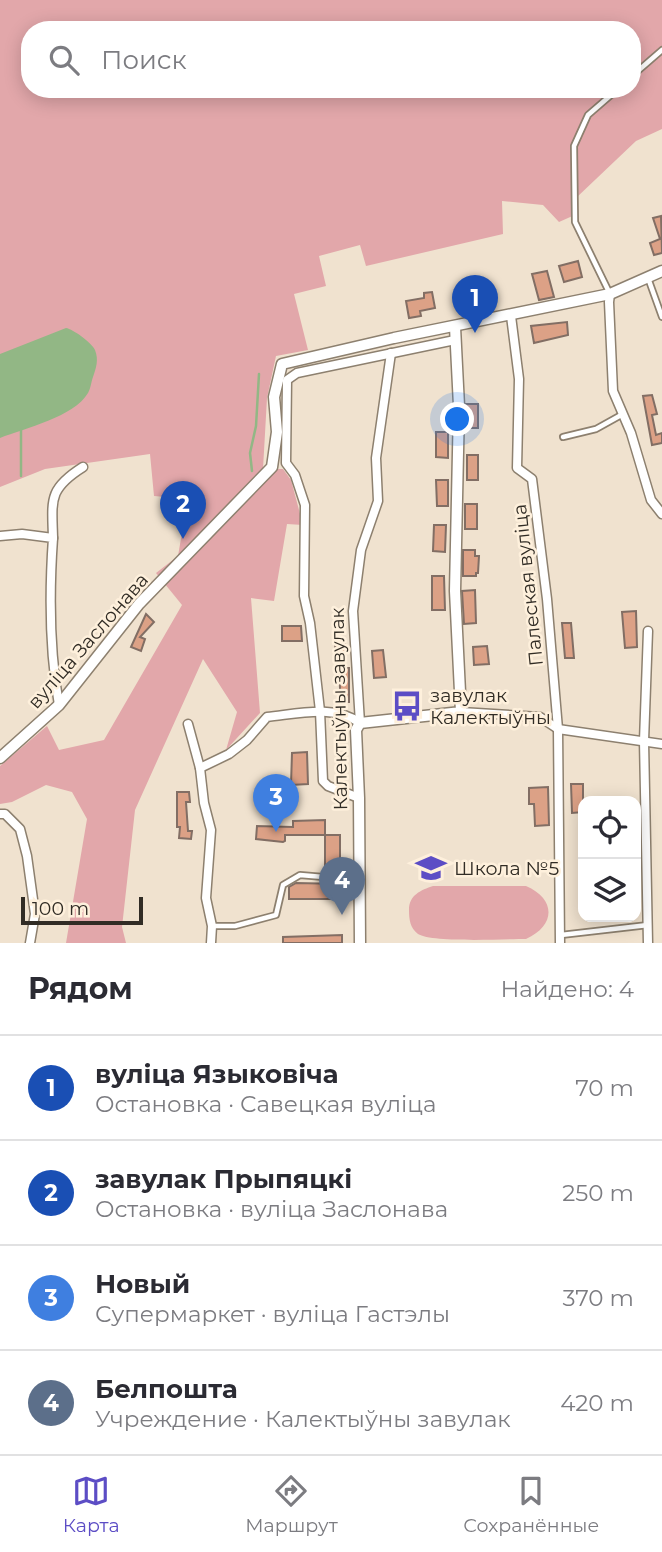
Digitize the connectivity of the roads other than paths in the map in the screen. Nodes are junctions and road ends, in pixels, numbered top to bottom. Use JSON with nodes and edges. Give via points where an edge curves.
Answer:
{"nodes":[{"id":1,"x":662,"y":50,"type":"edge"},
{"id":2,"x":641,"y":68,"type":"edge"},
{"id":3,"x":608,"y":98,"type":"edge"},
{"id":4,"x":662,"y":271,"type":"edge"},
{"id":5,"x":648,"y":278,"type":"junction"},
{"id":6,"x":610,"y":294,"type":"junction"},
{"id":7,"x":511,"y":316,"type":"junction"},
{"id":8,"x":662,"y":317,"type":"edge"},
{"id":9,"x":455,"y":327,"type":"junction"},
{"id":10,"x":455,"y":340,"type":"junction"},
{"id":11,"x":391,"y":353,"type":"junction"},
{"id":12,"x":623,"y":414,"type":"junction"},
{"id":13,"x":563,"y":437,"type":"dead end"},
{"id":14,"x":83,"y":467,"type":"dead end"},
{"id":15,"x":662,"y":514,"type":"edge"},
{"id":16,"x":0,"y":536,"type":"edge"},
{"id":17,"x":53,"y":538,"type":"junction"},
{"id":18,"x":648,"y":631,"type":"dead end"},
{"id":19,"x":59,"y":705,"type":"junction"},
{"id":20,"x":320,"y":711,"type":"junction"},
{"id":21,"x":461,"y":712,"type":"junction"},
{"id":22,"x":360,"y":723,"type":"junction"},
{"id":23,"x":188,"y":724,"type":"dead end"},
{"id":24,"x":558,"y":729,"type":"junction"},
{"id":25,"x":644,"y":741,"type":"junction"},
{"id":26,"x":662,"y":744,"type":"edge"},
{"id":27,"x":0,"y":758,"type":"edge"},
{"id":28,"x":200,"y":768,"type":"junction"},
{"id":29,"x":359,"y":798,"type":"junction"},
{"id":30,"x":0,"y":814,"type":"edge"},
{"id":31,"x":360,"y":880,"type":"junction"},
{"id":32,"x":648,"y":925,"type":"junction"},
{"id":33,"x":212,"y":926,"type":"junction"},
{"id":34,"x":560,"y":939,"type":"edge"},
{"id":35,"x":30,"y":943,"type":"edge"},
{"id":36,"x":211,"y":943,"type":"edge"},
{"id":37,"x":360,"y":943,"type":"edge"},
{"id":38,"x":648,"y":943,"type":"edge"}],
"edges":[{"from":1,"to":2,"type":"lane"},
{"from":3,"to":6,"type":"lane","via":[[588,115],[574,146],[575,222]]},
{"from":4,"to":5,"type":"street"},
{"from":5,"to":6,"type":"street"},
{"from":5,"to":8,"type":"lane"},
{"from":6,"to":7,"type":"street"},
{"from":6,"to":12,"type":"street","via":[[613,391]]},
{"from":7,"to":9,"type":"street"},
{"from":7,"to":24,"type":"street","name":"Палеская вуліца","via":[[519,379],[517,468],[532,479]]},
{"from":9,"to":10,"type":"street"},
{"from":9,"to":19,"type":"street","name":"вуліца Заслонава","via":[[282,364],[274,397],[272,467],[139,604]]},
{"from":10,"to":11,"type":"street"},
{"from":10,"to":21,"type":"street","via":[[459,406],[455,591]]},
{"from":11,"to":20,"type":"street","via":[[297,373],[287,380],[286,463],[305,505],[304,596]]},
{"from":11,"to":22,"type":"street","name":"Калектыўны завулак","via":[[376,458],[379,501],[361,550],[353,611]]},
{"from":12,"to":13,"type":"lane","via":[[596,429]]},
{"from":12,"to":15,"type":"street","via":[[651,500]]},
{"from":14,"to":17,"type":"street","via":[[59,485],[52,503]]},
{"from":16,"to":17,"type":"street"},
{"from":17,"to":19,"type":"street","via":[[49,602]]},
{"from":18,"to":25,"type":"street"},
{"from":19,"to":27,"type":"street","name":"вуліца Заслонава"},
{"from":20,"to":22,"type":"street"},
{"from":20,"to":28,"type":"street","via":[[267,718],[229,754]]},
{"from":20,"to":29,"type":"street","via":[[323,781]]},
{"from":21,"to":22,"type":"street"},
{"from":21,"to":24,"type":"street","via":[[540,718]]},
{"from":22,"to":29,"type":"street","name":"Калектыўны завулак","via":[[356,730]]},
{"from":23,"to":28,"type":"street"},
{"from":24,"to":25,"type":"street"},
{"from":24,"to":34,"type":"street","name":"Палеская вуліца"},
{"from":25,"to":26,"type":"street"},
{"from":25,"to":32,"type":"street"},
{"from":28,"to":33,"type":"street","via":[[211,830],[206,898]]},
{"from":29,"to":31,"type":"street","name":"Калектыўны завулак"},
{"from":30,"to":35,"type":"street","via":[[20,829],[27,856],[35,914]]},
{"from":31,"to":33,"type":"lane","via":[[299,875],[283,885],[275,915],[235,926]]},
{"from":31,"to":37,"type":"street","name":"Калектыўны завулак"},
{"from":32,"to":34,"type":"lane"},
{"from":32,"to":38,"type":"street"},
{"from":33,"to":36,"type":"street"}]}
